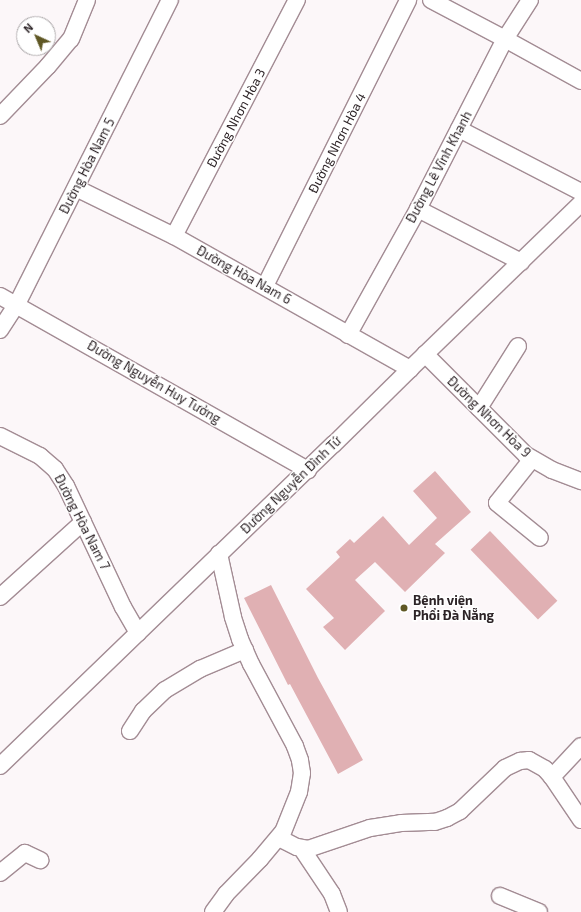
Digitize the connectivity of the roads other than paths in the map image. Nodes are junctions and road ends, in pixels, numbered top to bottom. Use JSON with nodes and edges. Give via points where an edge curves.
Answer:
{"nodes":[{"id":1,"x":87,"y":0,"type":"edge"},
{"id":2,"x":170,"y":0,"type":"edge"},
{"id":3,"x":297,"y":0,"type":"edge"},
{"id":4,"x":408,"y":0,"type":"edge"},
{"id":5,"x":431,"y":0,"type":"edge"},
{"id":6,"x":530,"y":0,"type":"edge"},
{"id":7,"x":505,"y":39,"type":"junction"},
{"id":8,"x":581,"y":81,"type":"edge"},
{"id":9,"x":0,"y":116,"type":"edge"},
{"id":10,"x":460,"y":129,"type":"junction"},
{"id":11,"x":76,"y":188,"type":"junction"},
{"id":12,"x":581,"y":192,"type":"edge"},
{"id":13,"x":581,"y":204,"type":"edge"},
{"id":14,"x":418,"y":209,"type":"junction"},
{"id":15,"x":174,"y":236,"type":"junction"},
{"id":16,"x":521,"y":262,"type":"junction"},
{"id":17,"x":265,"y":286,"type":"junction"},
{"id":18,"x":0,"y":296,"type":"edge"},
{"id":19,"x":17,"y":304,"type":"junction"},
{"id":20,"x":0,"y":330,"type":"edge"},
{"id":21,"x":348,"y":335,"type":"junction"},
{"id":22,"x":518,"y":346,"type":"dead end"},
{"id":23,"x":425,"y":354,"type":"junction"},
{"id":24,"x":410,"y":369,"type":"junction"},
{"id":25,"x":479,"y":408,"type":"junction"},
{"id":26,"x":0,"y":436,"type":"edge"},
{"id":27,"x":532,"y":459,"type":"junction"},
{"id":28,"x":308,"y":470,"type":"junction"},
{"id":29,"x":581,"y":481,"type":"edge"},
{"id":30,"x":83,"y":522,"type":"junction"},
{"id":31,"x":540,"y":538,"type":"dead end"},
{"id":32,"x":219,"y":554,"type":"junction"},
{"id":33,"x":0,"y":597,"type":"edge"},
{"id":34,"x":138,"y":633,"type":"junction"},
{"id":35,"x":245,"y":650,"type":"junction"},
{"id":36,"x":130,"y":731,"type":"dead end"},
{"id":37,"x":581,"y":746,"type":"edge"},
{"id":38,"x":0,"y":766,"type":"edge"},
{"id":39,"x":552,"y":777,"type":"junction"},
{"id":40,"x":581,"y":820,"type":"edge"},
{"id":41,"x":279,"y":838,"type":"junction"},
{"id":42,"x":302,"y":849,"type":"junction"},
{"id":43,"x":40,"y":860,"type":"dead end"},
{"id":44,"x":0,"y":873,"type":"edge"},
{"id":45,"x":500,"y":896,"type":"dead end"},
{"id":46,"x":213,"y":912,"type":"edge"},
{"id":47,"x":339,"y":912,"type":"edge"},
{"id":48,"x":539,"y":912,"type":"edge"}],
"edges":[{"from":1,"to":9,"type":"street","via":[[71,39]]},
{"from":2,"to":11,"type":"street","name":"Đường Hòa Nam 5"},
{"from":3,"to":15,"type":"street","name":"Đường Nhơn Hòa 3"},
{"from":4,"to":17,"type":"street","name":"Đường Nhơn Hòa 4"},
{"from":5,"to":7,"type":"street"},
{"from":6,"to":7,"type":"street","name":"Đường Lê Vĩnh Khanh"},
{"from":7,"to":8,"type":"street"},
{"from":7,"to":10,"type":"street","name":"Đường Lê Vĩnh Khanh"},
{"from":10,"to":12,"type":"street"},
{"from":10,"to":14,"type":"street","name":"Đường Lê Vĩnh Khanh"},
{"from":11,"to":15,"type":"street","name":"Đường Hòa Nam 6"},
{"from":11,"to":19,"type":"street","name":"Đường Hòa Nam 5"},
{"from":13,"to":16,"type":"street","name":"Đường Nguyễn Đình Tứ"},
{"from":14,"to":16,"type":"street"},
{"from":14,"to":21,"type":"street","name":"Đường Lê Vĩnh Khanh"},
{"from":15,"to":17,"type":"street","name":"Đường Hòa Nam 6"},
{"from":16,"to":23,"type":"street","name":"Đường Nguyễn Đình Tứ"},
{"from":17,"to":21,"type":"street","name":"Đường Hòa Nam 6"},
{"from":18,"to":19,"type":"street","name":"Đường Nguyễn Huy Tưởng"},
{"from":19,"to":20,"type":"street","name":"Đường Hòa Nam 5"},
{"from":19,"to":28,"type":"street","name":"Đường Nguyễn Huy Tưởng"},
{"from":21,"to":24,"type":"street","name":"Đường Hòa Nam 6"},
{"from":22,"to":25,"type":"street"},
{"from":23,"to":24,"type":"street","name":"Đường Nguyễn Đình Tứ"},
{"from":23,"to":25,"type":"street","name":"Đường Nhơn Hòa 9"},
{"from":24,"to":28,"type":"street","name":"Đường Nguyễn Đình Tứ"},
{"from":25,"to":27,"type":"street","name":"Đường Nhơn Hòa 9"},
{"from":26,"to":30,"type":"street","name":"Đường Hòa Nam 7","via":[[40,456],[55,469]]},
{"from":27,"to":29,"type":"street","name":"Đường Nhơn Hòa 9"},
{"from":27,"to":31,"type":"street","via":[[497,503]]},
{"from":28,"to":32,"type":"street","name":"Đường Nguyễn Đình Tứ"},
{"from":30,"to":33,"type":"street"},
{"from":30,"to":34,"type":"street","name":"Đường Hòa Nam 7"},
{"from":32,"to":34,"type":"street","name":"Đường Nguyễn Đình Tứ"},
{"from":32,"to":35,"type":"street","via":[[233,617]]},
{"from":34,"to":38,"type":"street","name":"Đường Nguyễn Đình Tứ"},
{"from":35,"to":36,"type":"street","via":[[200,669],[165,690],[144,711]]},
{"from":35,"to":41,"type":"street","via":[[300,760],[302,783]]},
{"from":37,"to":39,"type":"street"},
{"from":39,"to":40,"type":"street"},
{"from":39,"to":42,"type":"street","via":[[537,763],[529,760],[520,761],[505,768],[460,811],[447,818],[435,822],[401,823],[370,828]]},
{"from":41,"to":42,"type":"street"},
{"from":41,"to":46,"type":"street","via":[[226,894]]},
{"from":42,"to":47,"type":"street","via":[[332,894]]},
{"from":43,"to":44,"type":"street","via":[[25,853]]},
{"from":45,"to":48,"type":"street"}]}
